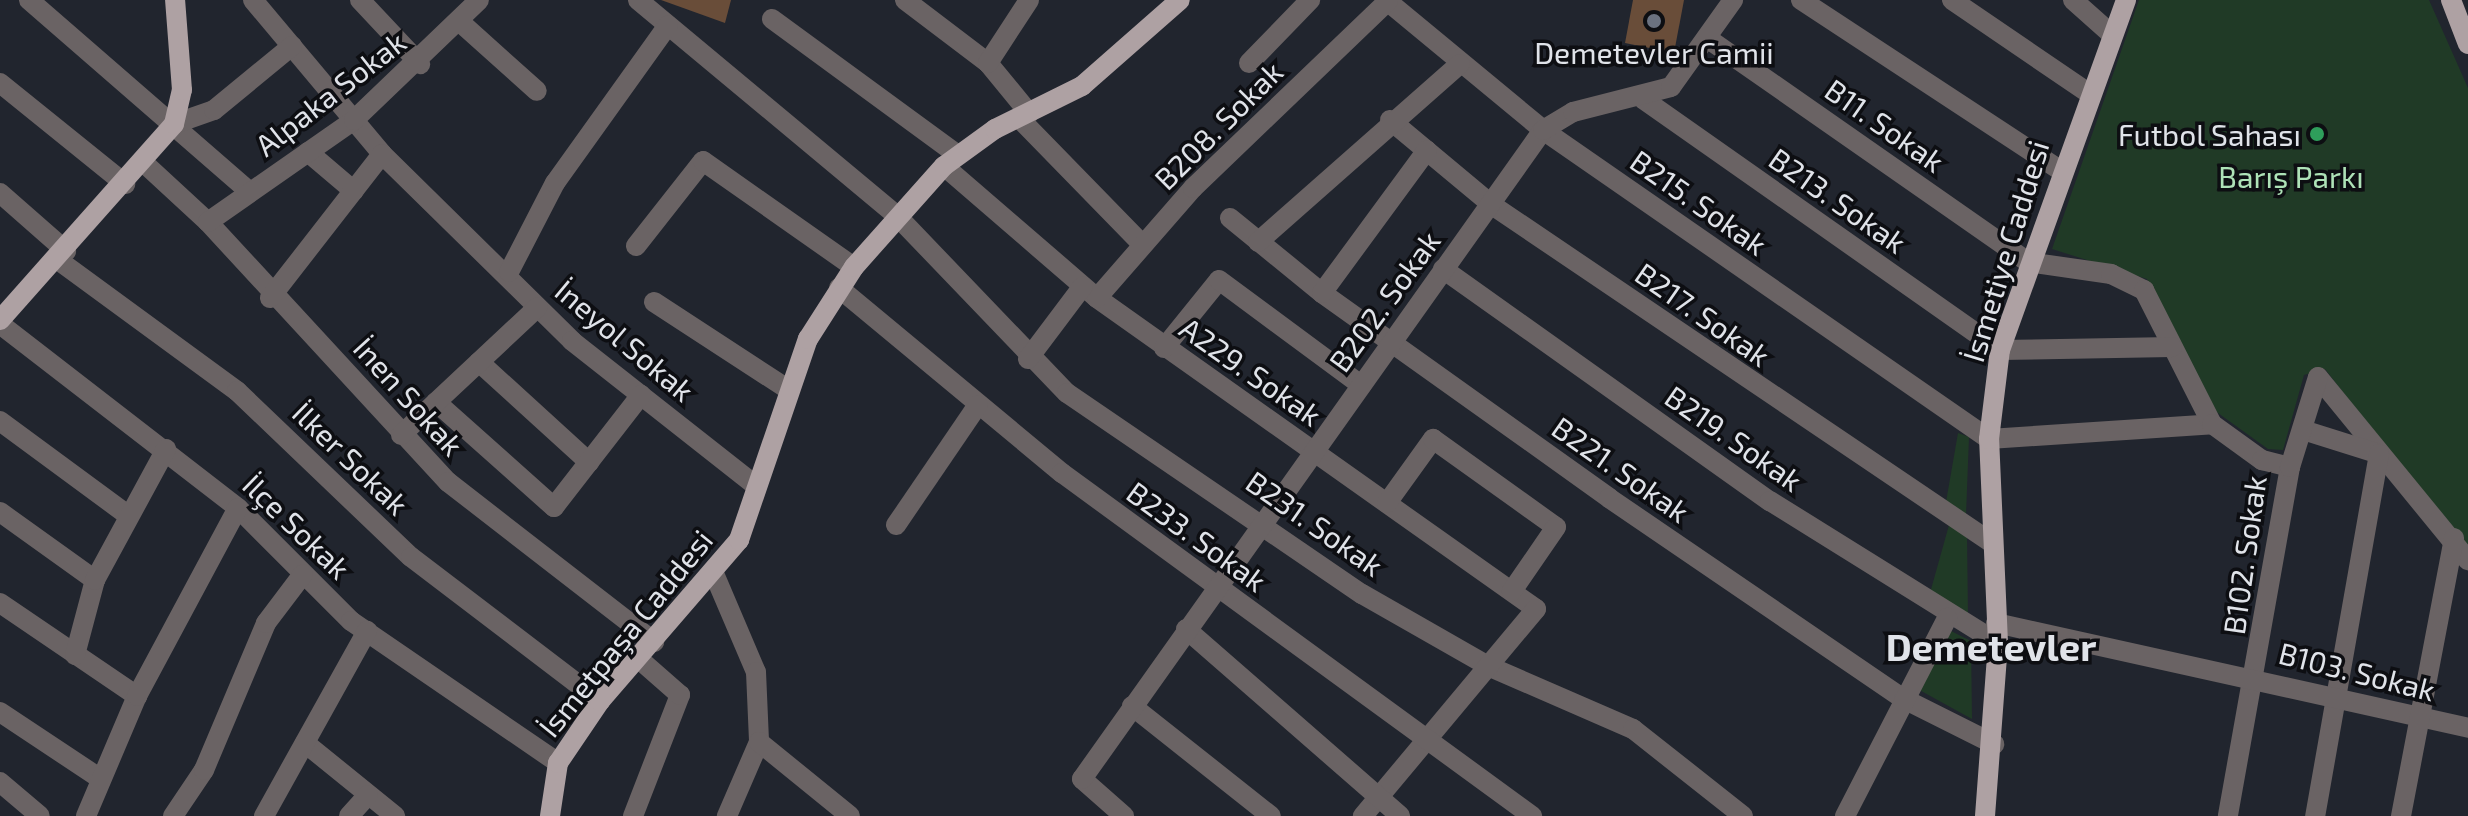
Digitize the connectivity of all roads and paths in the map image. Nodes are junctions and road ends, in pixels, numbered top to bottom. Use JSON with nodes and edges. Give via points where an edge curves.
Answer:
{"nodes":[{"id":1,"x":29,"y":0,"type":"edge"},
{"id":2,"x":253,"y":0,"type":"edge"},
{"id":3,"x":360,"y":0,"type":"edge"},
{"id":4,"x":479,"y":0,"type":"edge"},
{"id":5,"x":638,"y":0,"type":"edge"},
{"id":6,"x":1029,"y":0,"type":"edge"},
{"id":7,"x":1180,"y":0,"type":"edge"},
{"id":8,"x":1310,"y":0,"type":"edge"},
{"id":9,"x":1733,"y":0,"type":"edge"},
{"id":10,"x":1801,"y":0,"type":"edge"},
{"id":11,"x":1952,"y":0,"type":"edge"},
{"id":12,"x":2073,"y":0,"type":"edge"},
{"id":13,"x":2126,"y":0,"type":"edge"},
{"id":14,"x":2451,"y":0,"type":"edge"},
{"id":15,"x":174,"y":1,"type":"edge"},
{"id":16,"x":1387,"y":1,"type":"edge"},
{"id":17,"x":915,"y":3,"type":"edge"},
{"id":18,"x":772,"y":19,"type":"dead end"},
{"id":19,"x":460,"y":22,"type":"junction"},
{"id":20,"x":668,"y":25,"type":"junction"},
{"id":21,"x":2110,"y":33,"type":"junction"},
{"id":22,"x":1707,"y":38,"type":"junction"},
{"id":23,"x":2468,"y":44,"type":"edge"},
{"id":24,"x":292,"y":46,"type":"junction"},
{"id":25,"x":988,"y":63,"type":"junction"},
{"id":26,"x":1249,"y":63,"type":"dead end"},
{"id":27,"x":420,"y":64,"type":"junction"},
{"id":28,"x":1460,"y":64,"type":"junction"},
{"id":29,"x":0,"y":83,"type":"edge"},
{"id":30,"x":537,"y":91,"type":"dead end"},
{"id":31,"x":2087,"y":92,"type":"junction"},
{"id":32,"x":1643,"y":99,"type":"junction"},
{"id":33,"x":1024,"y":115,"type":"junction"},
{"id":34,"x":354,"y":120,"type":"junction"},
{"id":35,"x":1390,"y":120,"type":"junction"},
{"id":36,"x":174,"y":124,"type":"junction"},
{"id":37,"x":1543,"y":130,"type":"junction"},
{"id":38,"x":1427,"y":150,"type":"junction"},
{"id":39,"x":308,"y":152,"type":"junction"},
{"id":40,"x":382,"y":154,"type":"junction"},
{"id":41,"x":951,"y":160,"type":"junction"},
{"id":42,"x":144,"y":163,"type":"junction"},
{"id":43,"x":2060,"y":170,"type":"junction"},
{"id":44,"x":125,"y":184,"type":"junction"},
{"id":45,"x":354,"y":191,"type":"junction"},
{"id":46,"x":250,"y":192,"type":"junction"},
{"id":47,"x":0,"y":193,"type":"edge"},
{"id":48,"x":1492,"y":205,"type":"junction"},
{"id":49,"x":898,"y":217,"type":"junction"},
{"id":50,"x":1230,"y":218,"type":"dead end"},
{"id":51,"x":208,"y":222,"type":"junction"},
{"id":52,"x":1258,"y":242,"type":"junction"},
{"id":53,"x":1143,"y":245,"type":"junction"},
{"id":54,"x":636,"y":246,"type":"dead end"},
{"id":55,"x":62,"y":256,"type":"junction"},
{"id":56,"x":2028,"y":262,"type":"junction"},
{"id":57,"x":854,"y":267,"type":"junction"},
{"id":58,"x":1443,"y":269,"type":"junction"},
{"id":59,"x":509,"y":272,"type":"junction"},
{"id":60,"x":839,"y":288,"type":"junction"},
{"id":61,"x":1090,"y":292,"type":"junction"},
{"id":62,"x":1322,"y":293,"type":"junction"},
{"id":63,"x":270,"y":298,"type":"junction"},
{"id":64,"x":654,"y":302,"type":"dead end"},
{"id":65,"x":538,"y":307,"type":"junction"},
{"id":66,"x":2,"y":314,"type":"edge"},
{"id":67,"x":1391,"y":344,"type":"junction"},
{"id":68,"x":2172,"y":347,"type":"junction"},
{"id":69,"x":1164,"y":348,"type":"junction"},
{"id":70,"x":2000,"y":350,"type":"junction"},
{"id":71,"x":1028,"y":359,"type":"junction"},
{"id":72,"x":479,"y":362,"type":"junction"},
{"id":73,"x":1361,"y":385,"type":"junction"},
{"id":74,"x":789,"y":390,"type":"junction"},
{"id":75,"x":641,"y":395,"type":"junction"},
{"id":76,"x":436,"y":402,"type":"junction"},
{"id":77,"x":978,"y":405,"type":"junction"},
{"id":78,"x":0,"y":421,"type":"edge"},
{"id":79,"x":2212,"y":424,"type":"junction"},
{"id":80,"x":2303,"y":430,"type":"junction"},
{"id":81,"x":401,"y":435,"type":"junction"},
{"id":82,"x":1989,"y":439,"type":"junction"},
{"id":83,"x":166,"y":449,"type":"junction"},
{"id":84,"x":1314,"y":450,"type":"junction"},
{"id":85,"x":2379,"y":454,"type":"junction"},
{"id":86,"x":589,"y":462,"type":"junction"},
{"id":87,"x":2290,"y":467,"type":"junction"},
{"id":88,"x":754,"y":484,"type":"junction"},
{"id":89,"x":1387,"y":503,"type":"junction"},
{"id":90,"x":238,"y":508,"type":"junction"},
{"id":91,"x":0,"y":512,"type":"edge"},
{"id":92,"x":126,"y":514,"type":"junction"},
{"id":93,"x":1260,"y":521,"type":"junction"},
{"id":94,"x":896,"y":525,"type":"dead end"},
{"id":95,"x":2454,"y":538,"type":"junction"},
{"id":96,"x":1992,"y":543,"type":"junction"},
{"id":97,"x":2468,"y":560,"type":"edge"},
{"id":98,"x":303,"y":574,"type":"junction"},
{"id":99,"x":715,"y":576,"type":"junction"},
{"id":100,"x":95,"y":580,"type":"junction"},
{"id":101,"x":1215,"y":587,"type":"junction"},
{"id":102,"x":1512,"y":591,"type":"junction"},
{"id":103,"x":0,"y":603,"type":"edge"},
{"id":104,"x":1947,"y":618,"type":"junction"},
{"id":105,"x":1186,"y":629,"type":"junction"},
{"id":106,"x":367,"y":631,"type":"junction"},
{"id":107,"x":1997,"y":633,"type":"junction"},
{"id":108,"x":654,"y":642,"type":"junction"},
{"id":109,"x":75,"y":655,"type":"junction"},
{"id":110,"x":639,"y":659,"type":"junction"},
{"id":111,"x":1488,"y":666,"type":"junction"},
{"id":112,"x":2256,"y":677,"type":"junction"},
{"id":113,"x":137,"y":696,"type":"junction"},
{"id":114,"x":1904,"y":699,"type":"junction"},
{"id":115,"x":2338,"y":699,"type":"junction"},
{"id":116,"x":600,"y":701,"type":"junction"},
{"id":117,"x":1132,"y":706,"type":"junction"},
{"id":118,"x":0,"y":712,"type":"edge"},
{"id":119,"x":2420,"y":718,"type":"junction"},
{"id":120,"x":2468,"y":728,"type":"edge"},
{"id":121,"x":1429,"y":738,"type":"junction"},
{"id":122,"x":759,"y":742,"type":"junction"},
{"id":123,"x":305,"y":743,"type":"junction"},
{"id":124,"x":1994,"y":744,"type":"junction"},
{"id":125,"x":558,"y":763,"type":"junction"},
{"id":126,"x":101,"y":779,"type":"junction"},
{"id":127,"x":0,"y":782,"type":"edge"},
{"id":128,"x":368,"y":795,"type":"junction"},
{"id":129,"x":1380,"y":797,"type":"junction"},
{"id":130,"x":1100,"y":808,"type":"edge"},
{"id":131,"x":40,"y":816,"type":"edge"},
{"id":132,"x":86,"y":816,"type":"edge"},
{"id":133,"x":173,"y":816,"type":"edge"},
{"id":134,"x":264,"y":816,"type":"edge"},
{"id":135,"x":349,"y":816,"type":"edge"},
{"id":136,"x":395,"y":816,"type":"edge"},
{"id":137,"x":550,"y":816,"type":"edge"},
{"id":138,"x":633,"y":816,"type":"edge"},
{"id":139,"x":727,"y":816,"type":"edge"},
{"id":140,"x":850,"y":816,"type":"edge"},
{"id":141,"x":1124,"y":816,"type":"edge"},
{"id":142,"x":1271,"y":816,"type":"edge"},
{"id":143,"x":1363,"y":816,"type":"edge"},
{"id":144,"x":1400,"y":816,"type":"edge"},
{"id":145,"x":1532,"y":816,"type":"edge"},
{"id":146,"x":1743,"y":816,"type":"edge"},
{"id":147,"x":1845,"y":816,"type":"edge"},
{"id":148,"x":1985,"y":816,"type":"edge"},
{"id":149,"x":2228,"y":816,"type":"edge"},
{"id":150,"x":2315,"y":816,"type":"edge"},
{"id":151,"x":2401,"y":816,"type":"edge"}],
"edges":[{"from":1,"to":36,"type":"street"},
{"from":2,"to":24,"type":"street","name":"İneyol Sokak"},
{"from":3,"to":27,"type":"street"},
{"from":4,"to":19,"type":"street","name":"Alpaka Sokak"},
{"from":5,"to":20,"type":"street","name":"B231. Sokak"},
{"from":6,"to":25,"type":"street"},
{"from":7,"to":33,"type":"main road","name":"İsmetpaşa Caddesi","via":[[1116,61]]},
{"from":8,"to":26,"type":"street"},
{"from":9,"to":22,"type":"street","name":"B202. Sokak"},
{"from":10,"to":43,"type":"street"},
{"from":11,"to":31,"type":"street"},
{"from":12,"to":21,"type":"street"},
{"from":13,"to":21,"type":"main road","name":"İsmetiye Caddesi"},
{"from":14,"to":23,"type":"main road"},
{"from":15,"to":36,"type":"main road","via":[[182,90]]},
{"from":16,"to":28,"type":"street","name":"B215. Sokak"},
{"from":16,"to":53,"type":"street","name":"B208. Sokak"},
{"from":17,"to":25,"type":"street"},
{"from":18,"to":41,"type":"street","name":"A229. Sokak"},
{"from":19,"to":27,"type":"street","name":"Alpaka Sokak"},
{"from":19,"to":30,"type":"street"},
{"from":20,"to":49,"type":"street","name":"B231. Sokak"},
{"from":20,"to":59,"type":"street","via":[[555,183]]},
{"from":21,"to":31,"type":"main road","name":"İsmetiye Caddesi"},
{"from":22,"to":32,"type":"street","name":"B202. Sokak","via":[[1671,87]]},
{"from":22,"to":56,"type":"street","name":"B11. Sokak"},
{"from":24,"to":34,"type":"street","name":"İneyol Sokak"},
{"from":24,"to":36,"type":"street","via":[[214,110]]},
{"from":25,"to":33,"type":"street"},
{"from":27,"to":34,"type":"street","name":"Alpaka Sokak"},
{"from":28,"to":35,"type":"street"},
{"from":28,"to":37,"type":"street","name":"B215. Sokak"},
{"from":29,"to":44,"type":"street"},
{"from":31,"to":43,"type":"main road","name":"İsmetiye Caddesi"},
{"from":32,"to":37,"type":"street","name":"B202. Sokak","via":[[1573,112]]},
{"from":32,"to":70,"type":"street","name":"B213. Sokak"},
{"from":33,"to":41,"type":"main road","name":"İsmetpaşa Caddesi"},
{"from":33,"to":53,"type":"street"},
{"from":34,"to":39,"type":"street","name":"Alpaka Sokak"},
{"from":34,"to":40,"type":"street","name":"İneyol Sokak"},
{"from":35,"to":38,"type":"street","name":"B217. Sokak"},
{"from":35,"to":52,"type":"street"},
{"from":36,"to":42,"type":"main road"},
{"from":36,"to":46,"type":"street"},
{"from":37,"to":48,"type":"street","name":"B202. Sokak"},
{"from":37,"to":82,"type":"street","name":"B215. Sokak"},
{"from":38,"to":48,"type":"street","name":"B217. Sokak"},
{"from":38,"to":62,"type":"street"},
{"from":39,"to":45,"type":"street"},
{"from":39,"to":46,"type":"street","name":"Alpaka Sokak"},
{"from":40,"to":45,"type":"street"},
{"from":40,"to":59,"type":"street","name":"İneyol Sokak"},
{"from":41,"to":49,"type":"main road","name":"İsmetpaşa Caddesi"},
{"from":41,"to":61,"type":"street","name":"A229. Sokak"},
{"from":42,"to":44,"type":"main road"},
{"from":42,"to":51,"type":"street","name":"İnen Sokak"},
{"from":43,"to":56,"type":"main road","name":"İsmetiye Caddesi"},
{"from":44,"to":55,"type":"main road"},
{"from":45,"to":63,"type":"street"},
{"from":46,"to":51,"type":"street","name":"Alpaka Sokak"},
{"from":47,"to":55,"type":"street","name":"İlker Sokak"},
{"from":48,"to":58,"type":"street","name":"B202. Sokak"},
{"from":48,"to":96,"type":"street","name":"B217. Sokak"},
{"from":49,"to":57,"type":"main road","name":"İsmetpaşa Caddesi"},
{"from":49,"to":71,"type":"street","name":"B231. Sokak"},
{"from":50,"to":52,"type":"street","name":"B221. Sokak"},
{"from":51,"to":63,"type":"street","name":"İnen Sokak"},
{"from":52,"to":62,"type":"street","name":"B221. Sokak"},
{"from":53,"to":61,"type":"street","name":"B208. Sokak"},
{"from":54,"to":57,"type":"street","via":[[703,161]]},
{"from":55,"to":66,"type":"main road"},
{"from":55,"to":116,"type":"street","name":"İlker Sokak","via":[[237,391],[411,557]]},
{"from":56,"to":68,"type":"street","name":"B102. Sokak","via":[[2111,274],[2144,290]]},
{"from":56,"to":70,"type":"main road","name":"İsmetiye Caddesi"},
{"from":57,"to":60,"type":"main road","name":"İsmetpaşa Caddesi"},
{"from":58,"to":67,"type":"street","name":"B202. Sokak"},
{"from":58,"to":104,"type":"street","name":"B219. Sokak"},
{"from":59,"to":65,"type":"street","name":"İneyol Sokak"},
{"from":60,"to":74,"type":"main road","name":"İsmetpaşa Caddesi","via":[[808,339]]},
{"from":60,"to":77,"type":"street","name":"B233. Sokak"},
{"from":61,"to":69,"type":"street","name":"A229. Sokak"},
{"from":61,"to":71,"type":"street","name":"B208. Sokak"},
{"from":62,"to":67,"type":"street","name":"B221. Sokak"},
{"from":63,"to":81,"type":"street","name":"İnen Sokak","via":[[337,358]]},
{"from":64,"to":74,"type":"street"},
{"from":65,"to":72,"type":"street"},
{"from":65,"to":75,"type":"street","name":"İneyol Sokak"},
{"from":66,"to":83,"type":"street","name":"İlçe Sokak"},
{"from":67,"to":73,"type":"street","name":"B202. Sokak"},
{"from":67,"to":114,"type":"street","name":"B221. Sokak"},
{"from":68,"to":70,"type":"street"},
{"from":68,"to":79,"type":"street","name":"B102. Sokak"},
{"from":69,"to":73,"type":"street","via":[[1219,280]]},
{"from":69,"to":84,"type":"street","name":"A229. Sokak"},
{"from":70,"to":82,"type":"main road","name":"İsmetiye Caddesi"},
{"from":71,"to":93,"type":"street","name":"B231. Sokak","via":[[1067,393]]},
{"from":72,"to":76,"type":"street"},
{"from":72,"to":86,"type":"street"},
{"from":73,"to":84,"type":"street","name":"B202. Sokak"},
{"from":74,"to":88,"type":"main road","name":"İsmetpaşa Caddesi"},
{"from":75,"to":86,"type":"street"},
{"from":75,"to":88,"type":"street","name":"İneyol Sokak"},
{"from":76,"to":81,"type":"street"},
{"from":76,"to":86,"type":"street","via":[[554,507]]},
{"from":77,"to":94,"type":"street"},
{"from":77,"to":101,"type":"street","name":"B233. Sokak"},
{"from":78,"to":92,"type":"street"},
{"from":79,"to":82,"type":"street"},
{"from":79,"to":87,"type":"street","name":"B102. Sokak","via":[[2262,460]]},
{"from":80,"to":85,"type":"street"},
{"from":80,"to":85,"type":"street","via":[[2318,377]]},
{"from":80,"to":87,"type":"street"},
{"from":81,"to":108,"type":"street","name":"İnen Sokak","via":[[496,523]]},
{"from":82,"to":96,"type":"main road","name":"İsmetiye Caddesi"},
{"from":83,"to":90,"type":"street","name":"İlçe Sokak"},
{"from":83,"to":92,"type":"street"},
{"from":84,"to":89,"type":"street","name":"A229. Sokak"},
{"from":84,"to":93,"type":"street","name":"B202. Sokak"},
{"from":85,"to":95,"type":"street"},
{"from":85,"to":115,"type":"street"},
{"from":87,"to":112,"type":"street","name":"B102. Sokak"},
{"from":88,"to":99,"type":"main road","name":"İsmetpaşa Caddesi","via":[[739,540]]},
{"from":89,"to":102,"type":"street","name":"A229. Sokak"},
{"from":89,"to":102,"type":"street","via":[[1433,439],[1556,527]]},
{"from":90,"to":98,"type":"street","name":"İlçe Sokak"},
{"from":90,"to":113,"type":"street"},
{"from":91,"to":100,"type":"street"},
{"from":92,"to":100,"type":"street"},
{"from":93,"to":101,"type":"street","name":"B202. Sokak"},
{"from":93,"to":111,"type":"street","name":"B231. Sokak","via":[[1362,594]]},
{"from":95,"to":97,"type":"street"},
{"from":95,"to":119,"type":"street"},
{"from":96,"to":107,"type":"main road","name":"İsmetiye Caddesi"},
{"from":98,"to":106,"type":"street","name":"İlçe Sokak"},
{"from":98,"to":133,"type":"street","via":[[266,623],[204,770]]},
{"from":99,"to":108,"type":"main road","name":"İsmetpaşa Caddesi"},
{"from":99,"to":122,"type":"street","via":[[756,672]]},
{"from":100,"to":109,"type":"street"},
{"from":101,"to":105,"type":"street","name":"B202. Sokak"},
{"from":101,"to":121,"type":"street","name":"B233. Sokak"},
{"from":102,"to":111,"type":"street","name":"A229. Sokak","via":[[1536,609]]},
{"from":103,"to":109,"type":"street"},
{"from":104,"to":107,"type":"street","name":"B219. Sokak"},
{"from":104,"to":114,"type":"street"},
{"from":105,"to":117,"type":"street","name":"B202. Sokak"},
{"from":105,"to":129,"type":"street"},
{"from":106,"to":123,"type":"street"},
{"from":106,"to":125,"type":"street","name":"İlçe Sokak"},
{"from":107,"to":112,"type":"street","name":"B103. Sokak"},
{"from":107,"to":124,"type":"main road","name":"İsmetiye Caddesi"},
{"from":108,"to":110,"type":"main road","name":"İsmetpaşa Caddesi"},
{"from":109,"to":113,"type":"street"},
{"from":110,"to":116,"type":"main road","name":"İsmetpaşa Caddesi"},
{"from":110,"to":138,"type":"street","via":[[680,695]]},
{"from":111,"to":121,"type":"street"},
{"from":111,"to":146,"type":"street","name":"B231. Sokak","via":[[1633,729]]},
{"from":112,"to":115,"type":"street","name":"B103. Sokak"},
{"from":112,"to":149,"type":"street","name":"B102. Sokak"},
{"from":113,"to":126,"type":"street"},
{"from":114,"to":124,"type":"street","name":"B221. Sokak"},
{"from":114,"to":147,"type":"street"},
{"from":115,"to":119,"type":"street","name":"B103. Sokak"},
{"from":115,"to":150,"type":"street"},
{"from":116,"to":125,"type":"main road","name":"İsmetpaşa Caddesi"},
{"from":117,"to":130,"type":"street","name":"B202. Sokak","via":[[1082,779]]},
{"from":117,"to":142,"type":"street"},
{"from":118,"to":126,"type":"street"},
{"from":119,"to":120,"type":"street","name":"B103. Sokak"},
{"from":119,"to":151,"type":"street"},
{"from":121,"to":129,"type":"street"},
{"from":121,"to":145,"type":"street","name":"B233. Sokak"},
{"from":122,"to":139,"type":"street"},
{"from":122,"to":140,"type":"street"},
{"from":123,"to":128,"type":"street"},
{"from":123,"to":134,"type":"street"},
{"from":124,"to":148,"type":"main road","name":"İsmetiye Caddesi"},
{"from":125,"to":137,"type":"main road","name":"İsmetpaşa Caddesi"},
{"from":126,"to":132,"type":"street"},
{"from":127,"to":131,"type":"street"},
{"from":128,"to":135,"type":"street"},
{"from":128,"to":136,"type":"street"},
{"from":129,"to":143,"type":"street"},
{"from":129,"to":144,"type":"street"},
{"from":130,"to":141,"type":"street"}]}
